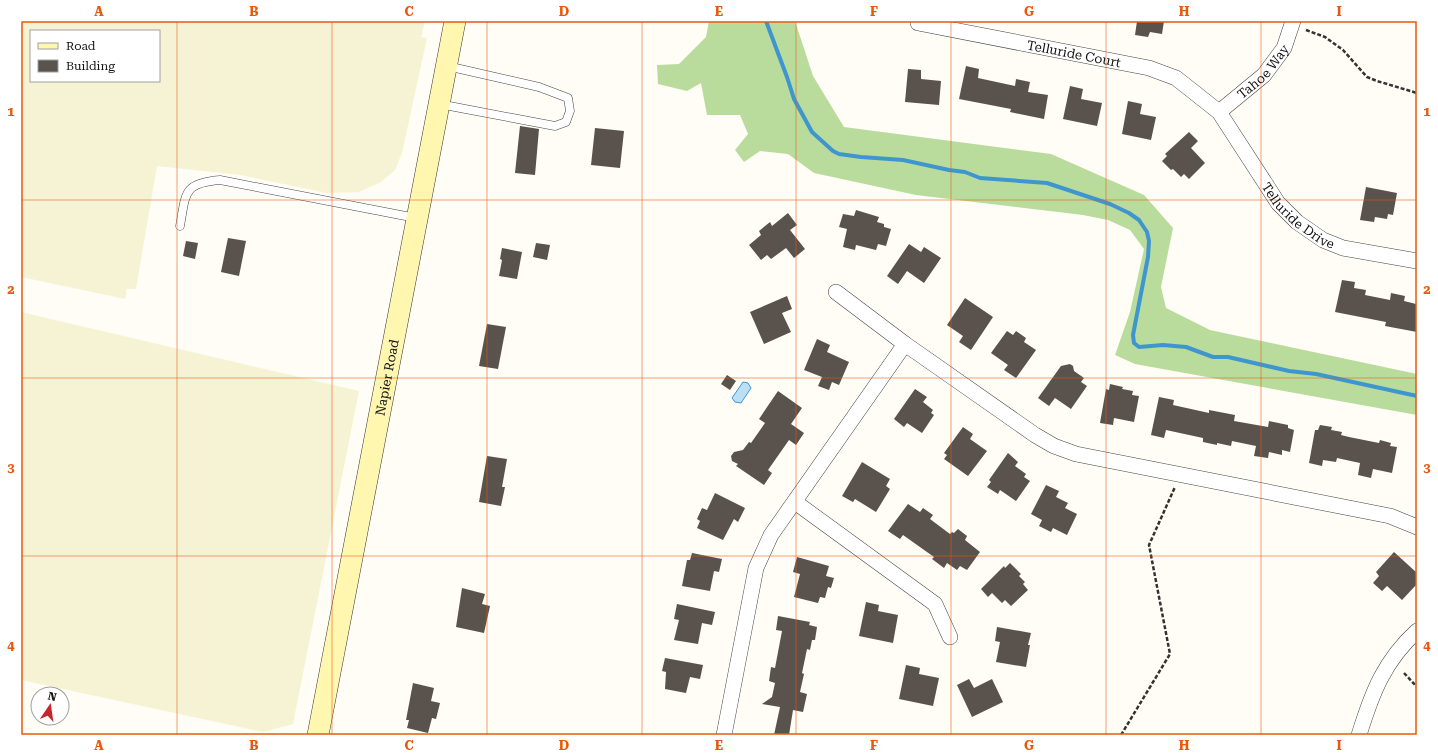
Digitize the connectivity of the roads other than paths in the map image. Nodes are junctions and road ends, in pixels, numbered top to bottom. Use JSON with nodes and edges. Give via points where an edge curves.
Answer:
{"nodes":[{"id":1,"x":455,"y":21,"type":"edge"},
{"id":2,"x":1293,"y":21,"type":"edge"},
{"id":3,"x":918,"y":23,"type":"dead end"},
{"id":4,"x":446,"y":66,"type":"junction"},
{"id":5,"x":439,"y":104,"type":"junction"},
{"id":6,"x":1219,"y":112,"type":"junction"},
{"id":7,"x":417,"y":219,"type":"junction"},
{"id":8,"x":180,"y":226,"type":"dead end"},
{"id":9,"x":1417,"y":261,"type":"edge"},
{"id":10,"x":836,"y":292,"type":"dead end"},
{"id":11,"x":905,"y":344,"type":"junction"},
{"id":12,"x":795,"y":502,"type":"junction"},
{"id":13,"x":1417,"y":527,"type":"edge"},
{"id":14,"x":1417,"y":631,"type":"edge"},
{"id":15,"x":950,"y":637,"type":"dead end"},
{"id":16,"x":318,"y":735,"type":"edge"},
{"id":17,"x":724,"y":735,"type":"edge"},
{"id":18,"x":1359,"y":735,"type":"edge"}],
"edges":[{"from":1,"to":4,"type":"street","name":"Napier Road"},
{"from":2,"to":6,"type":"street","name":"Tahoe Way","via":[[1284,48],[1264,75]]},
{"from":3,"to":6,"type":"street","name":"Telluride Court","via":[[1149,68],[1176,78]]},
{"from":4,"to":5,"type":"street","name":"Napier Road"},
{"from":4,"to":5,"type":"lane","via":[[539,87],[568,98],[570,111],[566,122],[555,126]]},
{"from":5,"to":7,"type":"street","name":"Napier Road"},
{"from":6,"to":9,"type":"street","name":"Telluride Drive","via":[[1278,203],[1297,222],[1323,240],[1343,248]]},
{"from":7,"to":8,"type":"lane","via":[[220,180],[194,184],[184,201]]},
{"from":7,"to":16,"type":"street","name":"Napier Road"},
{"from":10,"to":11,"type":"street"},
{"from":11,"to":12,"type":"street"},
{"from":11,"to":13,"type":"street","via":[[1035,435],[1076,454],[1390,516]]},
{"from":12,"to":15,"type":"street","via":[[935,604]]},
{"from":12,"to":17,"type":"street","via":[[771,535],[756,568]]},
{"from":14,"to":18,"type":"street","via":[[1382,672]]}]}
